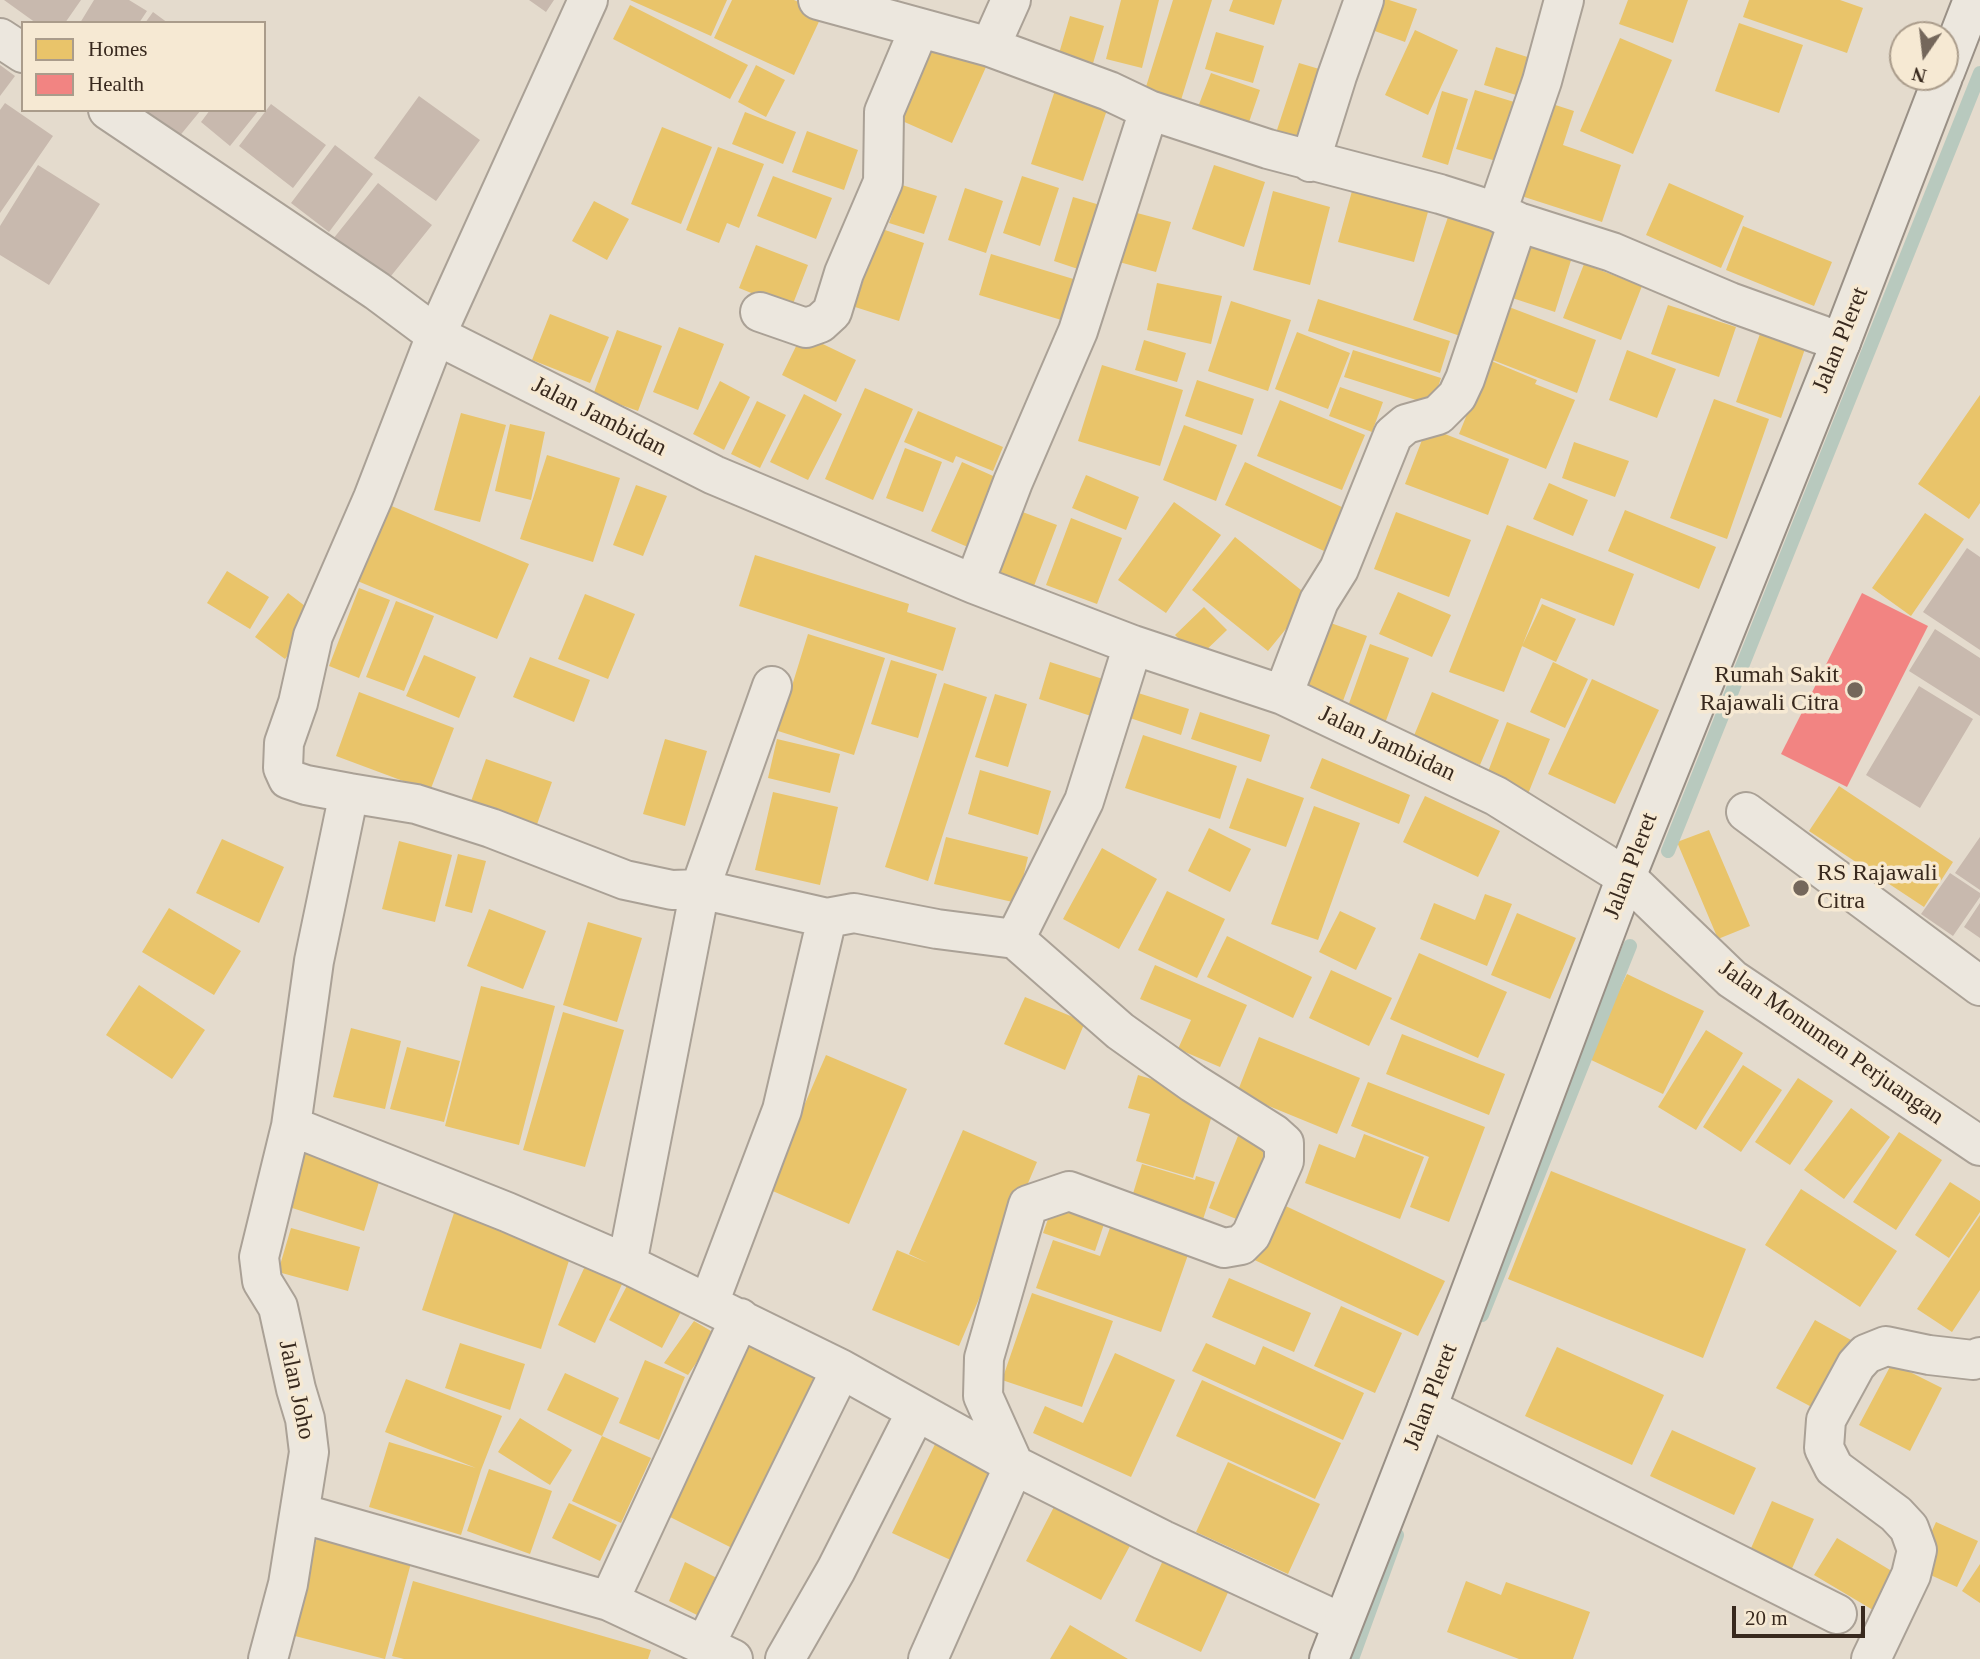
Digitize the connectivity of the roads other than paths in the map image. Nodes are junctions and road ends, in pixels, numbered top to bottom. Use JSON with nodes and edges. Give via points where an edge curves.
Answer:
{"nodes":[{"id":1,"x":588,"y":0,"type":"edge"},
{"id":2,"x":818,"y":0,"type":"edge"},
{"id":3,"x":1011,"y":0,"type":"edge"},
{"id":4,"x":1364,"y":0,"type":"edge"},
{"id":5,"x":1564,"y":0,"type":"edge"},
{"id":6,"x":1973,"y":0,"type":"edge"},
{"id":7,"x":919,"y":29,"type":"junction"},
{"id":8,"x":1959,"y":36,"type":"edge"},
{"id":9,"x":0,"y":38,"type":"edge"},
{"id":10,"x":990,"y":47,"type":"junction"},
{"id":11,"x":21,"y":52,"type":"edge"},
{"id":12,"x":1938,"y":91,"type":"edge"},
{"id":13,"x":1149,"y":110,"type":"junction"},
{"id":14,"x":111,"y":112,"type":"edge"},
{"id":15,"x":1310,"y":162,"type":"junction"},
{"id":16,"x":1507,"y":217,"type":"junction"},
{"id":17,"x":760,"y":312,"type":"dead end"},
{"id":18,"x":436,"y":335,"type":"junction"},
{"id":19,"x":1841,"y":342,"type":"junction"},
{"id":20,"x":974,"y":584,"type":"junction"},
{"id":21,"x":1133,"y":645,"type":"junction"},
{"id":22,"x":772,"y":686,"type":"dead end"},
{"id":23,"x":1283,"y":695,"type":"junction"},
{"id":24,"x":349,"y":793,"type":"junction"},
{"id":25,"x":1746,"y":812,"type":"dead end"},
{"id":26,"x":1626,"y":877,"type":"junction"},
{"id":27,"x":701,"y":889,"type":"junction"},
{"id":28,"x":827,"y":918,"type":"junction"},
{"id":29,"x":1015,"y":939,"type":"junction"},
{"id":30,"x":1980,"y":986,"type":"edge"},
{"id":31,"x":291,"y":1126,"type":"junction"},
{"id":32,"x":1980,"y":1146,"type":"edge"},
{"id":33,"x":627,"y":1264,"type":"junction"},
{"id":34,"x":725,"y":1311,"type":"junction"},
{"id":35,"x":1980,"y":1357,"type":"edge"},
{"id":36,"x":841,"y":1369,"type":"junction"},
{"id":37,"x":1427,"y":1408,"type":"junction"},
{"id":38,"x":916,"y":1412,"type":"junction"},
{"id":39,"x":1014,"y":1465,"type":"junction"},
{"id":40,"x":300,"y":1513,"type":"junction"},
{"id":41,"x":609,"y":1601,"type":"junction"},
{"id":42,"x":1837,"y":1614,"type":"dead end"},
{"id":43,"x":1342,"y":1623,"type":"junction"},
{"id":44,"x":719,"y":1652,"type":"edge"},
{"id":45,"x":268,"y":1659,"type":"edge"},
{"id":46,"x":786,"y":1659,"type":"edge"},
{"id":47,"x":928,"y":1659,"type":"edge"},
{"id":48,"x":1329,"y":1659,"type":"edge"},
{"id":49,"x":1871,"y":1659,"type":"edge"}],
"edges":[{"from":1,"to":18,"type":"street"},
{"from":2,"to":7,"type":"street"},
{"from":3,"to":10,"type":"street"},
{"from":4,"to":15,"type":"street"},
{"from":5,"to":16,"type":"street"},
{"from":6,"to":8,"type":"street","name":"Jalan Pleret"},
{"from":7,"to":10,"type":"street"},
{"from":7,"to":17,"type":"street","via":[[884,112],[883,181],[832,312],[821,323],[806,328]]},
{"from":9,"to":11,"type":"street"},
{"from":10,"to":13,"type":"street"},
{"from":12,"to":19,"type":"street","name":"Jalan Pleret"},
{"from":13,"to":15,"type":"street"},
{"from":13,"to":20,"type":"street","via":[[1078,331]]},
{"from":14,"to":18,"type":"street","name":"Jalan Jambidan"},
{"from":15,"to":16,"type":"street","via":[[1440,194]]},
{"from":16,"to":19,"type":"street"},
{"from":16,"to":23,"type":"street","via":[[1465,379],[1457,396],[1438,415],[1406,424],[1393,435]]},
{"from":18,"to":20,"type":"street","name":"Jalan Jambidan","via":[[714,475]]},
{"from":18,"to":24,"type":"street","via":[[313,636],[284,743],[283,768],[288,779]]},
{"from":19,"to":26,"type":"street","name":"Jalan Pleret"},
{"from":20,"to":21,"type":"street","name":"Jalan Jambidan"},
{"from":21,"to":23,"type":"street","name":"Jalan Jambidan"},
{"from":21,"to":29,"type":"street","via":[[1084,801]]},
{"from":22,"to":27,"type":"street"},
{"from":23,"to":26,"type":"street","name":"Jalan Jambidan","via":[[1496,796]]},
{"from":24,"to":27,"type":"street","via":[[416,804],[625,880],[672,890]]},
{"from":24,"to":31,"type":"street","name":"Jalan Joho","via":[[314,961]]},
{"from":25,"to":30,"type":"street"},
{"from":26,"to":32,"type":"street","name":"Jalan Monumen Perjuangan","via":[[1732,979]]},
{"from":26,"to":37,"type":"street","name":"Jalan Pleret"},
{"from":27,"to":28,"type":"street"},
{"from":27,"to":33,"type":"street"},
{"from":28,"to":29,"type":"street","via":[[854,913]]},
{"from":28,"to":34,"type":"street","via":[[782,1110]]},
{"from":29,"to":39,"type":"street","via":[[1121,1031],[1274,1134],[1284,1143],[1284,1161],[1251,1235],[1241,1245],[1224,1248],[1069,1191],[1028,1205],[984,1358],[983,1396]]},
{"from":31,"to":33,"type":"street"},
{"from":31,"to":40,"type":"street","name":"Jalan Joho","via":[[259,1257],[262,1281],[278,1307],[305,1419],[309,1452]]},
{"from":33,"to":34,"type":"street"},
{"from":34,"to":36,"type":"street"},
{"from":34,"to":41,"type":"street"},
{"from":35,"to":49,"type":"street","via":[[1928,1355],[1886,1346],[1866,1354],[1826,1420],[1824,1448],[1834,1468],[1896,1514],[1909,1528],[1917,1550],[1911,1576]]},
{"from":36,"to":38,"type":"street"},
{"from":36,"to":44,"type":"street"},
{"from":37,"to":42,"type":"street"},
{"from":37,"to":43,"type":"street","name":"Jalan Pleret"},
{"from":38,"to":39,"type":"street"},
{"from":38,"to":46,"type":"street"},
{"from":39,"to":43,"type":"street"},
{"from":39,"to":47,"type":"street"},
{"from":40,"to":41,"type":"street"},
{"from":40,"to":45,"type":"street","name":"Jalan Joho"},
{"from":41,"to":44,"type":"street"},
{"from":43,"to":48,"type":"street","name":"Jalan Pleret"}]}
